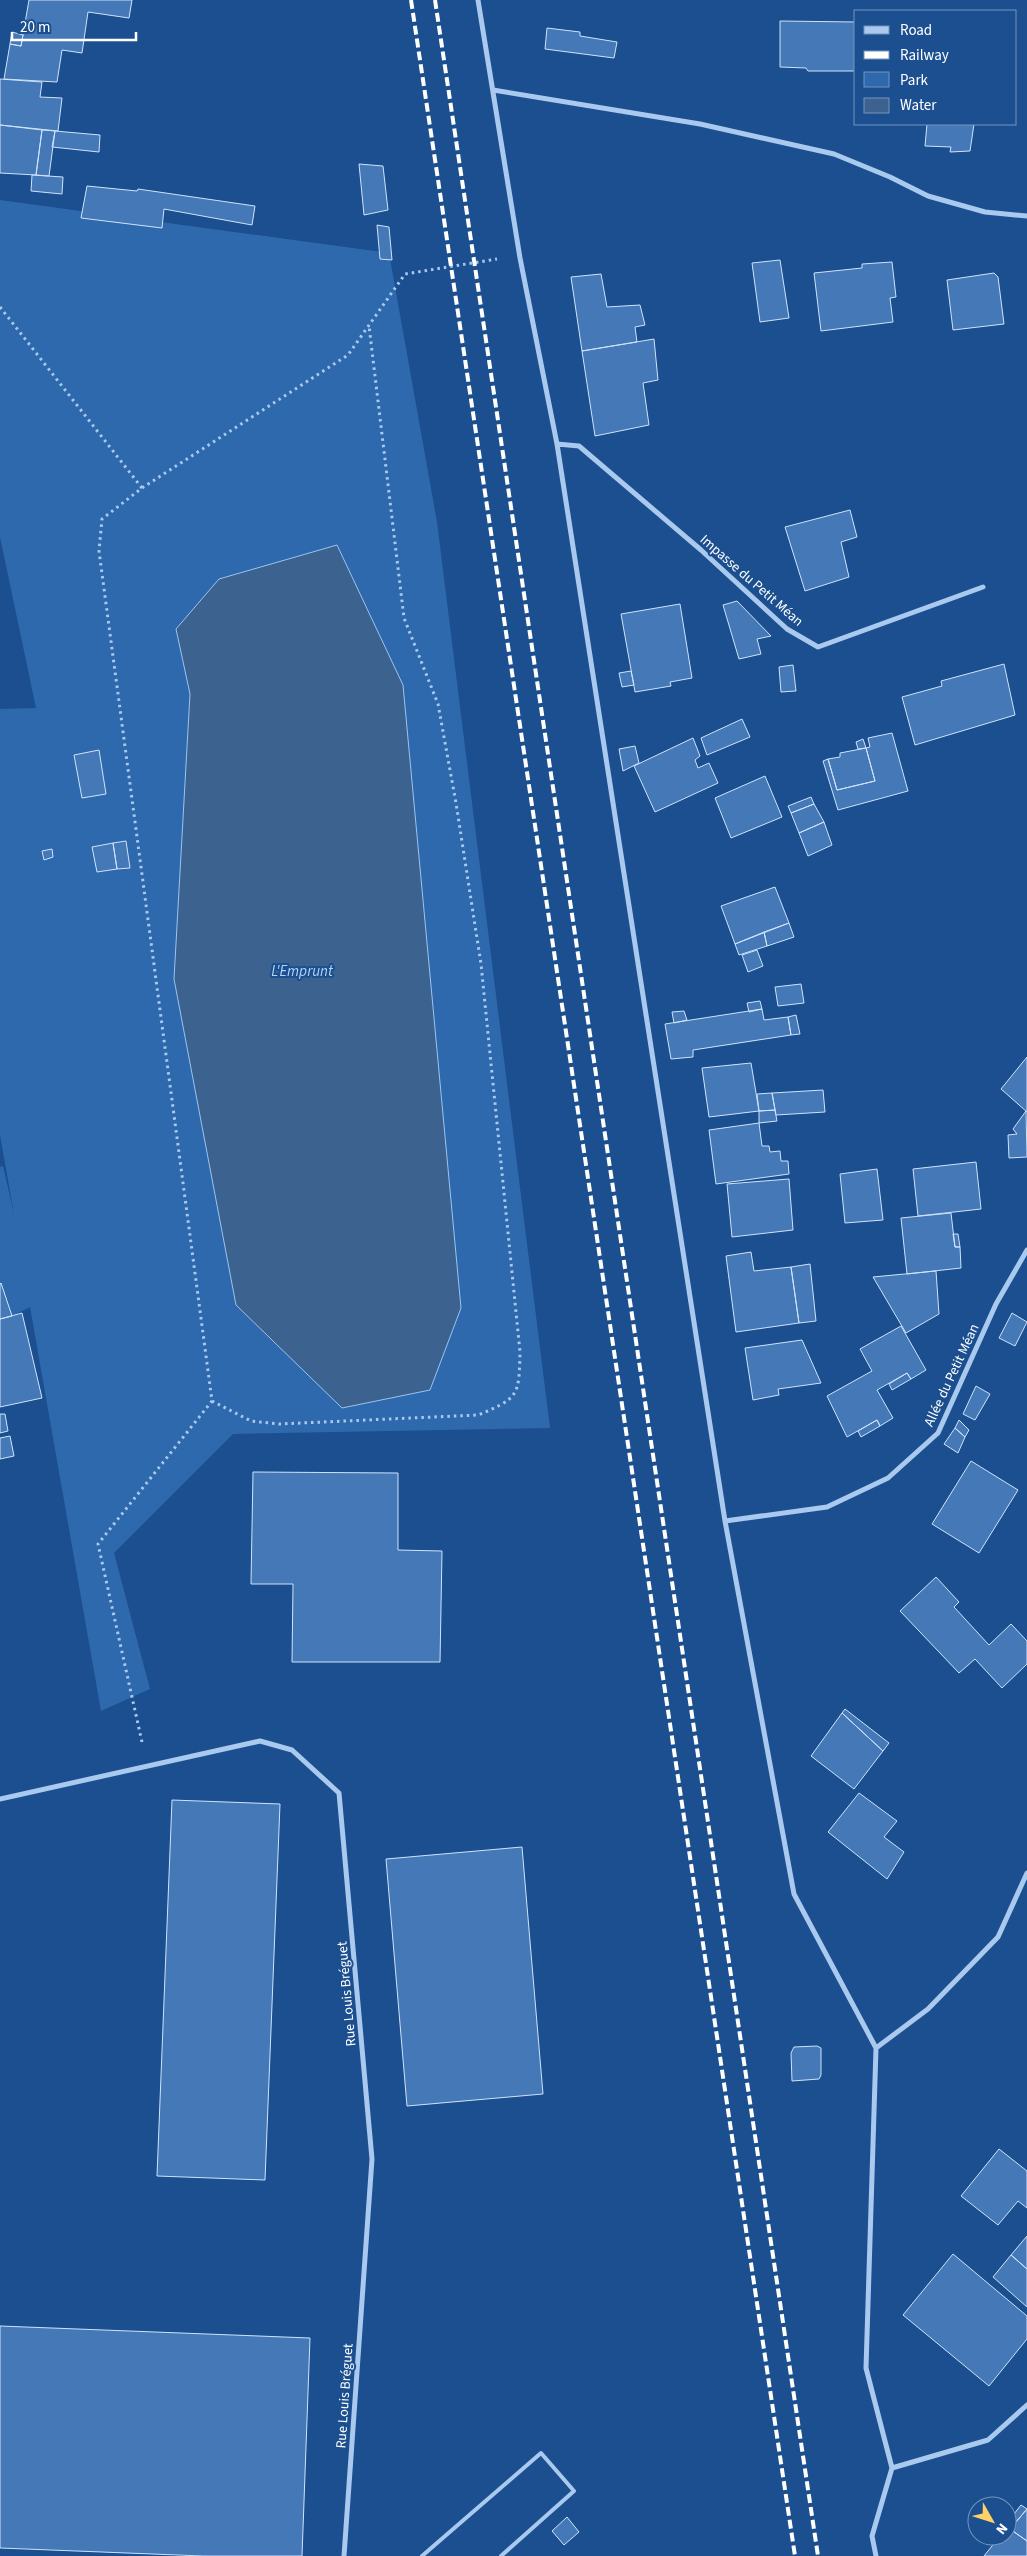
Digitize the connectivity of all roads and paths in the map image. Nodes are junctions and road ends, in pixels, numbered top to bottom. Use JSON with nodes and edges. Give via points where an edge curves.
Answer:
{"nodes":[{"id":1,"x":478,"y":0,"type":"edge"},
{"id":2,"x":493,"y":90,"type":"junction"},
{"id":3,"x":1027,"y":216,"type":"edge"},
{"id":4,"x":520,"y":258,"type":"junction"},
{"id":5,"x":0,"y":307,"type":"edge"},
{"id":6,"x":369,"y":325,"type":"junction"},
{"id":7,"x":557,"y":444,"type":"junction"},
{"id":8,"x":142,"y":488,"type":"junction"},
{"id":9,"x":983,"y":587,"type":"dead end"},
{"id":10,"x":1027,"y":1250,"type":"edge"},
{"id":11,"x":212,"y":1401,"type":"junction"},
{"id":12,"x":725,"y":1521,"type":"junction"},
{"id":13,"x":148,"y":1766,"type":"junction"},
{"id":14,"x":0,"y":1798,"type":"edge"},
{"id":15,"x":1027,"y":1873,"type":"edge"},
{"id":16,"x":876,"y":2048,"type":"junction"},
{"id":17,"x":1027,"y":2405,"type":"edge"},
{"id":18,"x":892,"y":2468,"type":"junction"},
{"id":19,"x":344,"y":2556,"type":"edge"},
{"id":20,"x":422,"y":2556,"type":"edge"},
{"id":21,"x":501,"y":2556,"type":"edge"},
{"id":22,"x":876,"y":2556,"type":"edge"}],
"edges":[{"from":1,"to":2,"type":"street"},
{"from":2,"to":3,"type":"street","via":[[700,124],[834,154],[890,176],[928,196],[985,212]]},
{"from":2,"to":4,"type":"street"},
{"from":4,"to":6,"type":"path","via":[[405,274]]},
{"from":4,"to":7,"type":"street"},
{"from":5,"to":8,"type":"path"},
{"from":6,"to":8,"type":"path","via":[[348,355]]},
{"from":6,"to":11,"type":"path","via":[[404,618],[438,704],[481,964],[520,1352],[519,1385],[507,1403],[478,1415],[279,1424],[251,1420]]},
{"from":7,"to":9,"type":"street","name":"Impasse du Petit Méan","via":[[579,446],[701,550],[787,629],[818,647]]},
{"from":7,"to":12,"type":"street"},
{"from":8,"to":11,"type":"path","via":[[102,518],[99,551]]},
{"from":10,"to":12,"type":"street","name":"Allée du Petit Méan","via":[[996,1304],[938,1433],[931,1440],[888,1478],[827,1507]]},
{"from":11,"to":13,"type":"path","via":[[98,1544]]},
{"from":12,"to":16,"type":"street","via":[[794,1894]]},
{"from":13,"to":14,"type":"street","name":"Rue Louis Bréguet"},
{"from":13,"to":19,"type":"street","name":"Rue Louis Bréguet","via":[[260,1741],[292,1750],[339,1793],[372,2159]]},
{"from":15,"to":16,"type":"street","via":[[998,1937],[928,2009]]},
{"from":16,"to":18,"type":"street","via":[[866,2368]]},
{"from":17,"to":18,"type":"street","via":[[988,2440]]},
{"from":18,"to":22,"type":"street","via":[[872,2536]]},
{"from":20,"to":21,"type":"lane","via":[[541,2453],[574,2491]]}]}
